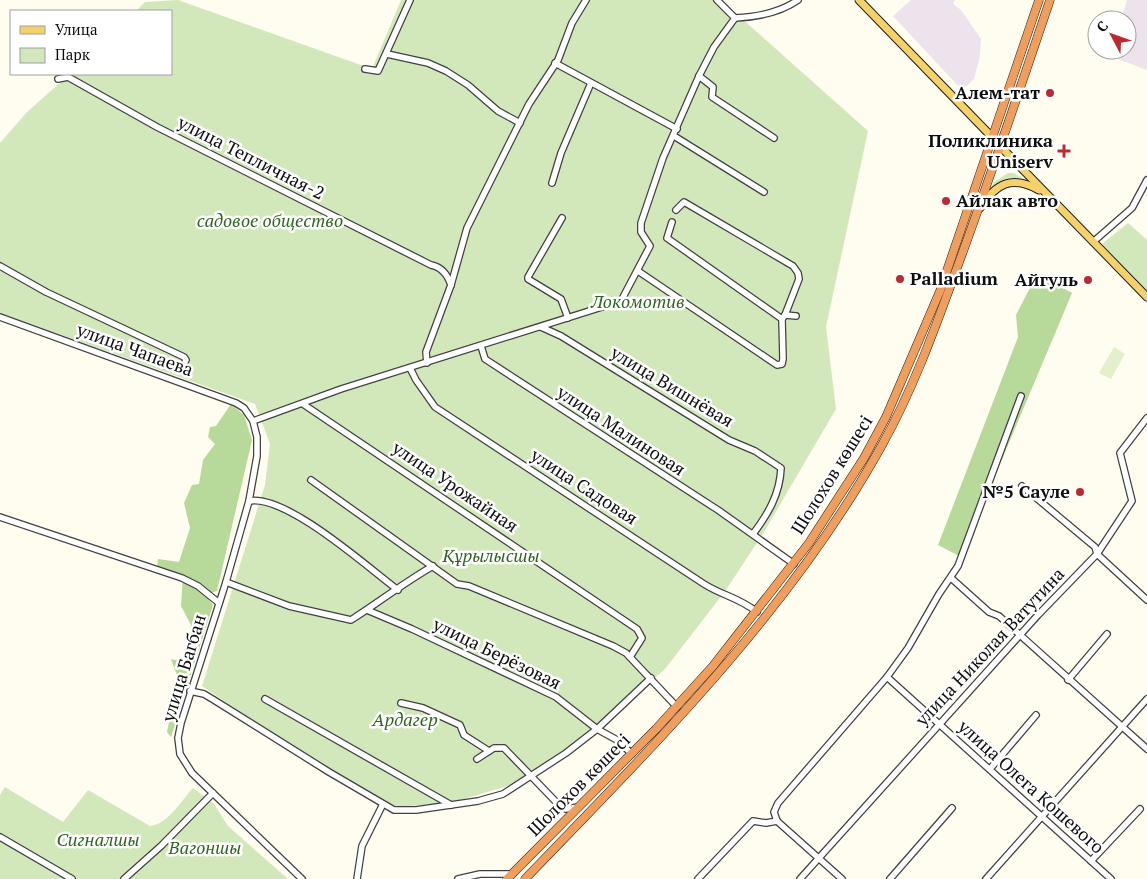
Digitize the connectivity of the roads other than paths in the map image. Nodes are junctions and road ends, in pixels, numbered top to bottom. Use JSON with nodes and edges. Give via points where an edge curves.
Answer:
{"nodes":[{"id":1,"x":410,"y":0,"type":"edge"},
{"id":2,"x":586,"y":0,"type":"edge"},
{"id":3,"x":717,"y":0,"type":"edge"},
{"id":4,"x":798,"y":0,"type":"edge"},
{"id":5,"x":859,"y":0,"type":"edge"},
{"id":6,"x":1039,"y":0,"type":"edge"},
{"id":7,"x":1050,"y":0,"type":"edge"},
{"id":8,"x":735,"y":18,"type":"junction"},
{"id":9,"x":387,"y":54,"type":"junction"},
{"id":10,"x":555,"y":63,"type":"junction"},
{"id":11,"x":365,"y":69,"type":"dead end"},
{"id":12,"x":699,"y":76,"type":"junction"},
{"id":13,"x":58,"y":78,"type":"dead end"},
{"id":14,"x":591,"y":83,"type":"junction"},
{"id":15,"x":520,"y":123,"type":"junction"},
{"id":16,"x":676,"y":132,"type":"junction"},
{"id":17,"x":992,"y":137,"type":"junction"},
{"id":18,"x":774,"y":138,"type":"dead end"},
{"id":19,"x":1000,"y":146,"type":"junction"},
{"id":20,"x":1147,"y":180,"type":"edge"},
{"id":21,"x":552,"y":183,"type":"dead end"},
{"id":22,"x":764,"y":192,"type":"dead end"},
{"id":23,"x":1046,"y":194,"type":"junction"},
{"id":24,"x":676,"y":210,"type":"dead end"},
{"id":25,"x":562,"y":218,"type":"dead end"},
{"id":26,"x":975,"y":219,"type":"junction"},
{"id":27,"x":672,"y":222,"type":"dead end"},
{"id":28,"x":1092,"y":242,"type":"junction"},
{"id":29,"x":0,"y":266,"type":"edge"},
{"id":30,"x":638,"y":271,"type":"junction"},
{"id":31,"x":451,"y":286,"type":"junction"},
{"id":32,"x":1147,"y":298,"type":"edge"},
{"id":33,"x":796,"y":316,"type":"dead end"},
{"id":34,"x":0,"y":317,"type":"edge"},
{"id":35,"x":784,"y":317,"type":"junction"},
{"id":36,"x":568,"y":318,"type":"junction"},
{"id":37,"x":540,"y":327,"type":"junction"},
{"id":38,"x":481,"y":346,"type":"junction"},
{"id":39,"x":427,"y":363,"type":"junction"},
{"id":40,"x":182,"y":368,"type":"dead end"},
{"id":41,"x":410,"y":368,"type":"junction"},
{"id":42,"x":1021,"y":396,"type":"dead end"},
{"id":43,"x":303,"y":404,"type":"junction"},
{"id":44,"x":1147,"y":418,"type":"edge"},
{"id":45,"x":253,"y":421,"type":"junction"},
{"id":46,"x":310,"y":480,"type":"dead end"},
{"id":47,"x":1022,"y":486,"type":"dead end"},
{"id":48,"x":249,"y":501,"type":"junction"},
{"id":49,"x":0,"y":517,"type":"edge"},
{"id":50,"x":754,"y":534,"type":"junction"},
{"id":51,"x":1097,"y":554,"type":"junction"},
{"id":52,"x":794,"y":564,"type":"junction"},
{"id":53,"x":433,"y":566,"type":"junction"},
{"id":54,"x":951,"y":578,"type":"junction"},
{"id":55,"x":226,"y":582,"type":"junction"},
{"id":56,"x":398,"y":590,"type":"junction"},
{"id":57,"x":1147,"y":600,"type":"edge"},
{"id":58,"x":219,"y":603,"type":"junction"},
{"id":59,"x":367,"y":610,"type":"junction"},
{"id":60,"x":757,"y":612,"type":"junction"},
{"id":61,"x":1107,"y":634,"type":"dead end"},
{"id":62,"x":1020,"y":636,"type":"junction"},
{"id":63,"x":630,"y":658,"type":"junction"},
{"id":64,"x":887,"y":677,"type":"junction"},
{"id":65,"x":651,"y":678,"type":"junction"},
{"id":66,"x":1068,"y":680,"type":"junction"},
{"id":67,"x":190,"y":691,"type":"junction"},
{"id":68,"x":265,"y":698,"type":"dead end"},
{"id":69,"x":1147,"y":699,"type":"edge"},
{"id":70,"x":401,"y":703,"type":"dead end"},
{"id":71,"x":676,"y":707,"type":"junction"},
{"id":72,"x":1036,"y":715,"type":"dead end"},
{"id":73,"x":939,"y":724,"type":"junction"},
{"id":74,"x":1122,"y":727,"type":"junction"},
{"id":75,"x":597,"y":729,"type":"junction"},
{"id":76,"x":1147,"y":749,"type":"edge"},
{"id":77,"x":489,"y":751,"type":"junction"},
{"id":78,"x":632,"y":754,"type":"junction"},
{"id":79,"x":477,"y":759,"type":"dead end"},
{"id":80,"x":990,"y":769,"type":"junction"},
{"id":81,"x":531,"y":776,"type":"junction"},
{"id":82,"x":213,"y":794,"type":"junction"},
{"id":83,"x":383,"y":804,"type":"junction"},
{"id":84,"x":451,"y":805,"type":"junction"},
{"id":85,"x":579,"y":807,"type":"junction"},
{"id":86,"x":952,"y":808,"type":"dead end"},
{"id":87,"x":1140,"y":809,"type":"dead end"},
{"id":88,"x":1042,"y":816,"type":"junction"},
{"id":89,"x":777,"y":821,"type":"junction"},
{"id":90,"x":0,"y":837,"type":"edge"},
{"id":91,"x":818,"y":858,"type":"junction"},
{"id":92,"x":1091,"y":862,"type":"junction"},
{"id":93,"x":510,"y":876,"type":"edge"},
{"id":94,"x":72,"y":879,"type":"edge"},
{"id":95,"x":124,"y":879,"type":"edge"},
{"id":96,"x":302,"y":879,"type":"edge"},
{"id":97,"x":357,"y":879,"type":"edge"},
{"id":98,"x":458,"y":879,"type":"edge"},
{"id":99,"x":524,"y":879,"type":"edge"},
{"id":100,"x":698,"y":879,"type":"edge"},
{"id":101,"x":800,"y":879,"type":"edge"},
{"id":102,"x":842,"y":879,"type":"edge"},
{"id":103,"x":890,"y":879,"type":"edge"},
{"id":104,"x":986,"y":879,"type":"edge"},
{"id":105,"x":1111,"y":879,"type":"edge"}],
"edges":[{"from":1,"to":9,"type":"street"},
{"from":2,"to":10,"type":"street"},
{"from":3,"to":8,"type":"street"},
{"from":4,"to":8,"type":"street","via":[[772,11]]},
{"from":5,"to":17,"type":"main road"},
{"from":6,"to":17,"type":"highway","name":"Шолохов көшесі"},
{"from":7,"to":19,"type":"highway","name":"Шолохов көшесі"},
{"from":8,"to":12,"type":"street","via":[[714,47]]},
{"from":9,"to":11,"type":"street","via":[[378,71]]},
{"from":9,"to":15,"type":"street","via":[[428,63],[446,71],[498,111]]},
{"from":10,"to":14,"type":"street"},
{"from":10,"to":15,"type":"street"},
{"from":12,"to":16,"type":"street"},
{"from":12,"to":18,"type":"street","via":[[713,87],[712,96]]},
{"from":13,"to":31,"type":"street","name":"улица Тепличная-2","via":[[68,76],[156,127],[437,266],[448,277]]},
{"from":14,"to":16,"type":"street"},
{"from":14,"to":21,"type":"street","via":[[560,153]]},
{"from":15,"to":31,"type":"street","via":[[467,228]]},
{"from":16,"to":22,"type":"street"},
{"from":16,"to":30,"type":"street","via":[[650,192],[641,224],[641,232],[650,246]]},
{"from":17,"to":19,"type":"highway"},
{"from":17,"to":52,"type":"highway","name":"Шолохов көшесі","via":[[940,291],[886,417],[841,496]]},
{"from":19,"to":23,"type":"main road"},
{"from":19,"to":26,"type":"highway","name":"Шолохов көшесі"},
{"from":20,"to":28,"type":"street","via":[[1132,208]]},
{"from":23,"to":26,"type":"main road","via":[[1026,183],[1007,182],[990,195]]},
{"from":23,"to":28,"type":"main road"},
{"from":24,"to":35,"type":"street","via":[[686,202],[793,266],[799,278]]},
{"from":25,"to":36,"type":"street","via":[[528,279],[561,299]]},
{"from":26,"to":99,"type":"highway","name":"Шолохов көшесі","via":[[897,415],[845,506],[775,603],[702,694]]},
{"from":27,"to":35,"type":"street","via":[[667,238]]},
{"from":28,"to":32,"type":"main road"},
{"from":29,"to":40,"type":"street","via":[[46,292],[184,357],[186,360]]},
{"from":30,"to":35,"type":"street","via":[[777,365],[782,364],[783,358]]},
{"from":30,"to":36,"type":"street","via":[[621,301]]},
{"from":31,"to":39,"type":"street","via":[[426,352]]},
{"from":33,"to":35,"type":"street"},
{"from":34,"to":45,"type":"street","name":"улица Чапаева","via":[[236,403]]},
{"from":36,"to":37,"type":"street"},
{"from":37,"to":38,"type":"street"},
{"from":37,"to":50,"type":"street","name":"улица Вишнёвая","via":[[561,336],[728,440],[755,451],[781,468],[769,512]]},
{"from":38,"to":39,"type":"street"},
{"from":38,"to":50,"type":"street","name":"улица Малиновая","via":[[485,359],[718,510],[743,530]]},
{"from":39,"to":41,"type":"street"},
{"from":41,"to":43,"type":"street"},
{"from":41,"to":60,"type":"street","name":"улица Садовая","via":[[435,407],[716,592],[742,600]]},
{"from":42,"to":54,"type":"street"},
{"from":43,"to":45,"type":"street"},
{"from":43,"to":63,"type":"street","name":"улица Урожайная","via":[[637,629],[642,638]]},
{"from":44,"to":51,"type":"street","name":"улица Николая Ватутина","via":[[1120,453],[1132,501]]},
{"from":45,"to":48,"type":"street","name":"улица Багбан","via":[[257,456]]},
{"from":46,"to":53,"type":"street"},
{"from":47,"to":51,"type":"street","via":[[1094,547]]},
{"from":48,"to":55,"type":"street","name":"улица Багбан"},
{"from":48,"to":56,"type":"street","via":[[277,504],[301,517]]},
{"from":49,"to":58,"type":"street","via":[[182,578]]},
{"from":50,"to":52,"type":"street","name":"улица Малиновая"},
{"from":51,"to":57,"type":"street"},
{"from":51,"to":62,"type":"street","name":"улица Николая Ватутина"},
{"from":52,"to":60,"type":"highway","name":"Шолохов көшесі"},
{"from":53,"to":56,"type":"street","via":[[408,580]]},
{"from":53,"to":63,"type":"street","via":[[457,584],[469,586],[613,646]]},
{"from":54,"to":62,"type":"street"},
{"from":54,"to":64,"type":"street"},
{"from":55,"to":58,"type":"street","name":"улица Багбан"},
{"from":55,"to":59,"type":"street","via":[[288,606],[343,620],[351,620]]},
{"from":56,"to":59,"type":"street"},
{"from":58,"to":67,"type":"street","name":"улица Багбан"},
{"from":59,"to":75,"type":"street","name":"улица Берёзовая","via":[[556,697]]},
{"from":60,"to":71,"type":"highway","name":"Шолохов көшесі"},
{"from":61,"to":66,"type":"street"},
{"from":62,"to":66,"type":"street"},
{"from":62,"to":73,"type":"street","name":"улица Николая Ватутина"},
{"from":63,"to":65,"type":"street"},
{"from":64,"to":73,"type":"street","name":"улица Олега Кошевого"},
{"from":64,"to":89,"type":"street","via":[[778,803],[774,812]]},
{"from":65,"to":71,"type":"street"},
{"from":65,"to":75,"type":"street"},
{"from":66,"to":74,"type":"street"},
{"from":67,"to":82,"type":"street","name":"улица Багбан","via":[[179,732],[180,754],[189,769]]},
{"from":67,"to":83,"type":"street","via":[[204,694]]},
{"from":68,"to":84,"type":"street"},
{"from":69,"to":74,"type":"street"},
{"from":70,"to":77,"type":"street","via":[[423,708],[460,725],[464,735]]},
{"from":71,"to":78,"type":"highway","name":"Шолохов көшесі"},
{"from":72,"to":80,"type":"street"},
{"from":73,"to":80,"type":"street","name":"улица Олега Кошевого"},
{"from":73,"to":91,"type":"street","name":"улица Николая Ватутина"},
{"from":74,"to":76,"type":"street"},
{"from":74,"to":88,"type":"street"},
{"from":75,"to":78,"type":"street","name":"улица Берёзовая","via":[[617,740]]},
{"from":75,"to":81,"type":"street"},
{"from":77,"to":79,"type":"street"},
{"from":77,"to":81,"type":"street","via":[[504,748]]},
{"from":78,"to":85,"type":"highway","name":"Шолохов көшесі"},
{"from":80,"to":88,"type":"street","name":"улица Олега Кошевого"},
{"from":81,"to":84,"type":"street","via":[[503,794]]},
{"from":81,"to":85,"type":"street","via":[[559,805],[566,809]]},
{"from":82,"to":95,"type":"street"},
{"from":82,"to":96,"type":"street","name":"улица Багбан"},
{"from":83,"to":84,"type":"street","via":[[394,810]]},
{"from":83,"to":97,"type":"street","via":[[362,846]]},
{"from":85,"to":93,"type":"highway","name":"Шолохов көшесі"},
{"from":86,"to":103,"type":"street"},
{"from":87,"to":92,"type":"street"},
{"from":88,"to":92,"type":"street","name":"улица Олега Кошевого"},
{"from":88,"to":104,"type":"street"},
{"from":89,"to":91,"type":"street"},
{"from":89,"to":100,"type":"street","via":[[752,821]]},
{"from":90,"to":94,"type":"street"},
{"from":91,"to":101,"type":"street","name":"улица Николая Ватутина"},
{"from":91,"to":102,"type":"street"},
{"from":92,"to":105,"type":"street","name":"улица Олега Кошевого"},
{"from":93,"to":98,"type":"street","via":[[480,874]]},
{"from":93,"to":99,"type":"highway"}]}
